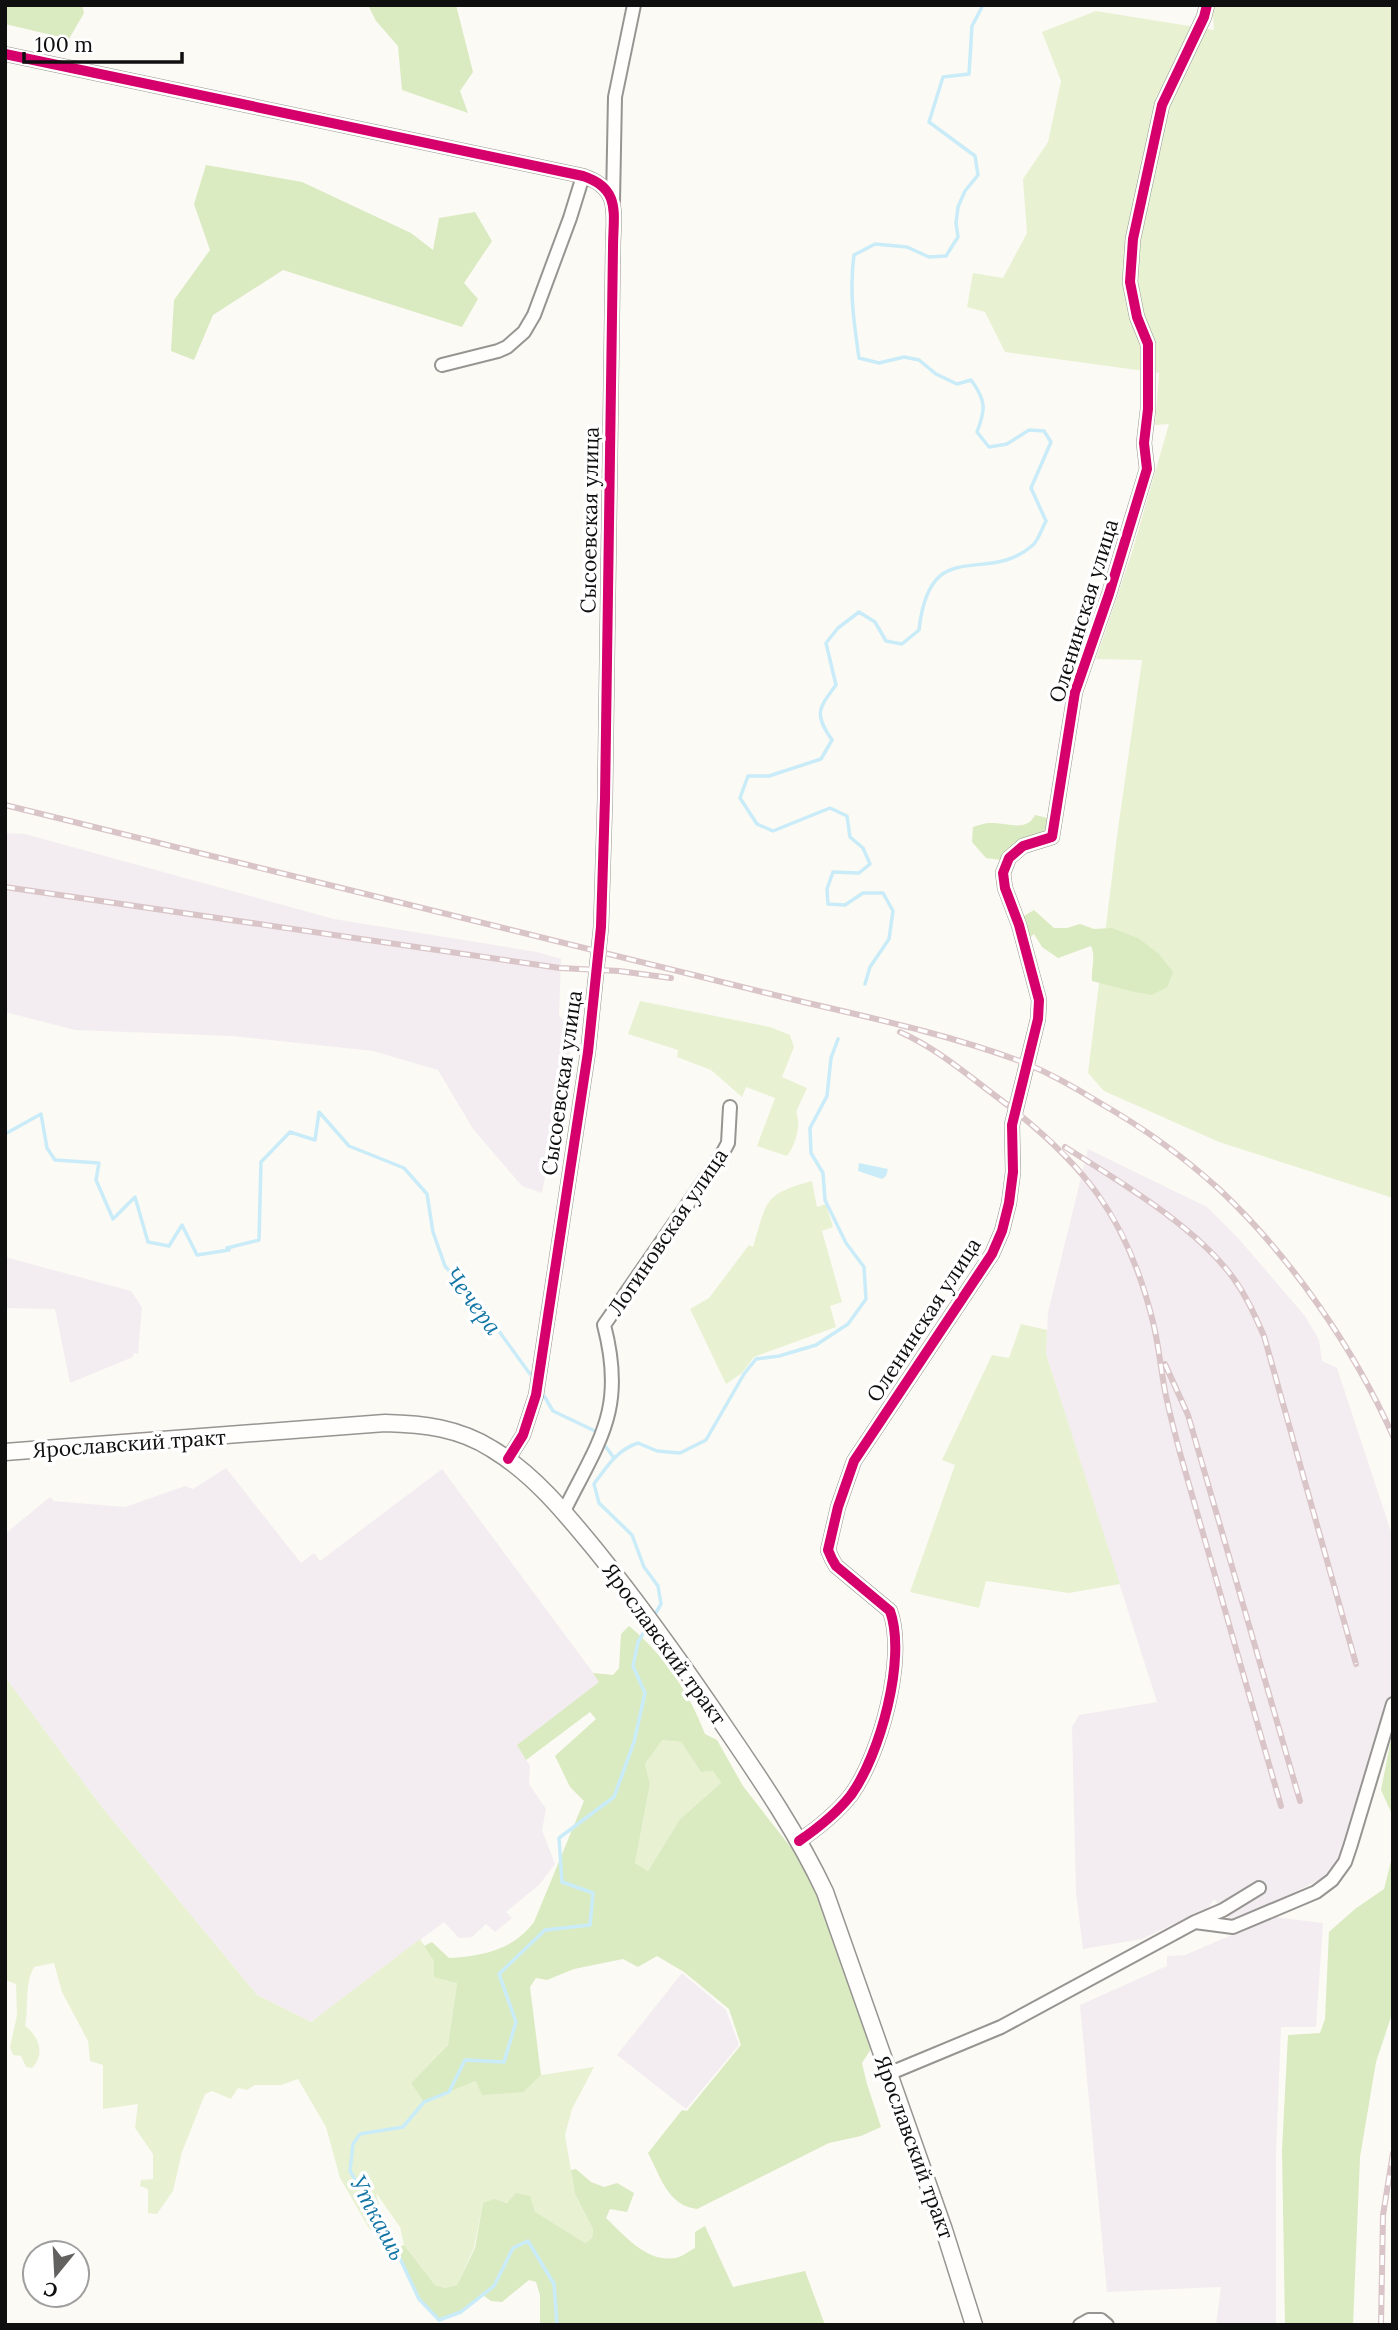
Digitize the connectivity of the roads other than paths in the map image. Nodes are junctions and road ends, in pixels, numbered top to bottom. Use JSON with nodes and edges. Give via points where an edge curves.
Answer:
{"nodes":[{"id":1,"x":634,"y":5,"type":"edge"},
{"id":2,"x":1205,"y":11,"type":"edge"},
{"id":3,"x":5,"y":54,"type":"edge"},
{"id":4,"x":614,"y":157,"type":"junction"},
{"id":5,"x":587,"y":178,"type":"junction"},
{"id":6,"x":613,"y":205,"type":"junction"},
{"id":7,"x":442,"y":365,"type":"dead end"},
{"id":8,"x":730,"y":1108,"type":"dead end"},
{"id":9,"x":5,"y":1452,"type":"edge"},
{"id":10,"x":508,"y":1459,"type":"junction"},
{"id":11,"x":564,"y":1511,"type":"junction"},
{"id":12,"x":1393,"y":1703,"type":"edge"},
{"id":13,"x":799,"y":1841,"type":"junction"},
{"id":14,"x":1259,"y":1888,"type":"dead end"},
{"id":15,"x":1195,"y":1922,"type":"junction"},
{"id":16,"x":888,"y":2074,"type":"junction"},
{"id":17,"x":974,"y":2325,"type":"edge"},
{"id":18,"x":1080,"y":2325,"type":"edge"},
{"id":19,"x":1107,"y":2325,"type":"edge"}],
"edges":[{"from":1,"to":4,"type":"street","name":"Сысоевская улица","via":[[615,97]]},
{"from":2,"to":13,"type":"street","name":"Оленинская улица","via":[[1162,105],[1133,239],[1130,282],[1148,344],[1147,470],[1075,692],[1052,837],[1023,846],[1009,858],[1003,873],[1039,1000],[1012,1125],[1009,1203],[992,1254],[854,1461],[838,1507],[828,1550],[836,1566],[890,1611],[894,1621],[892,1684],[865,1771],[836,1812]]},
{"from":3,"to":5,"type":"street"},
{"from":4,"to":5,"type":"street","via":[[602,177]]},
{"from":4,"to":6,"type":"street","name":"Сысоевская улица"},
{"from":5,"to":6,"type":"street","via":[[604,186]]},
{"from":5,"to":7,"type":"street","via":[[524,332],[498,351]]},
{"from":6,"to":10,"type":"street","name":"Сысоевская улица","via":[[601,928],[588,1052],[536,1395],[523,1435]]},
{"from":8,"to":11,"type":"street","name":"Логиновская улица","via":[[728,1143],[721,1156],[604,1325],[612,1355],[612,1404],[607,1425]]},
{"from":9,"to":10,"type":"street","name":"Ярославский тракт","via":[[395,1423],[459,1432]]},
{"from":10,"to":11,"type":"street","name":"Ярославский тракт"},
{"from":11,"to":13,"type":"street","name":"Ярославский тракт","via":[[671,1648]]},
{"from":12,"to":15,"type":"street","via":[[1345,1862],[1332,1880],[1316,1892],[1233,1927]]},
{"from":13,"to":16,"type":"street","name":"Ярославский тракт","via":[[825,1892]]},
{"from":14,"to":15,"type":"street"},
{"from":15,"to":16,"type":"street","via":[[1001,2027]]},
{"from":16,"to":17,"type":"street","name":"Ярославский тракт"},
{"from":18,"to":19,"type":"street","via":[[1089,2320]]}]}
